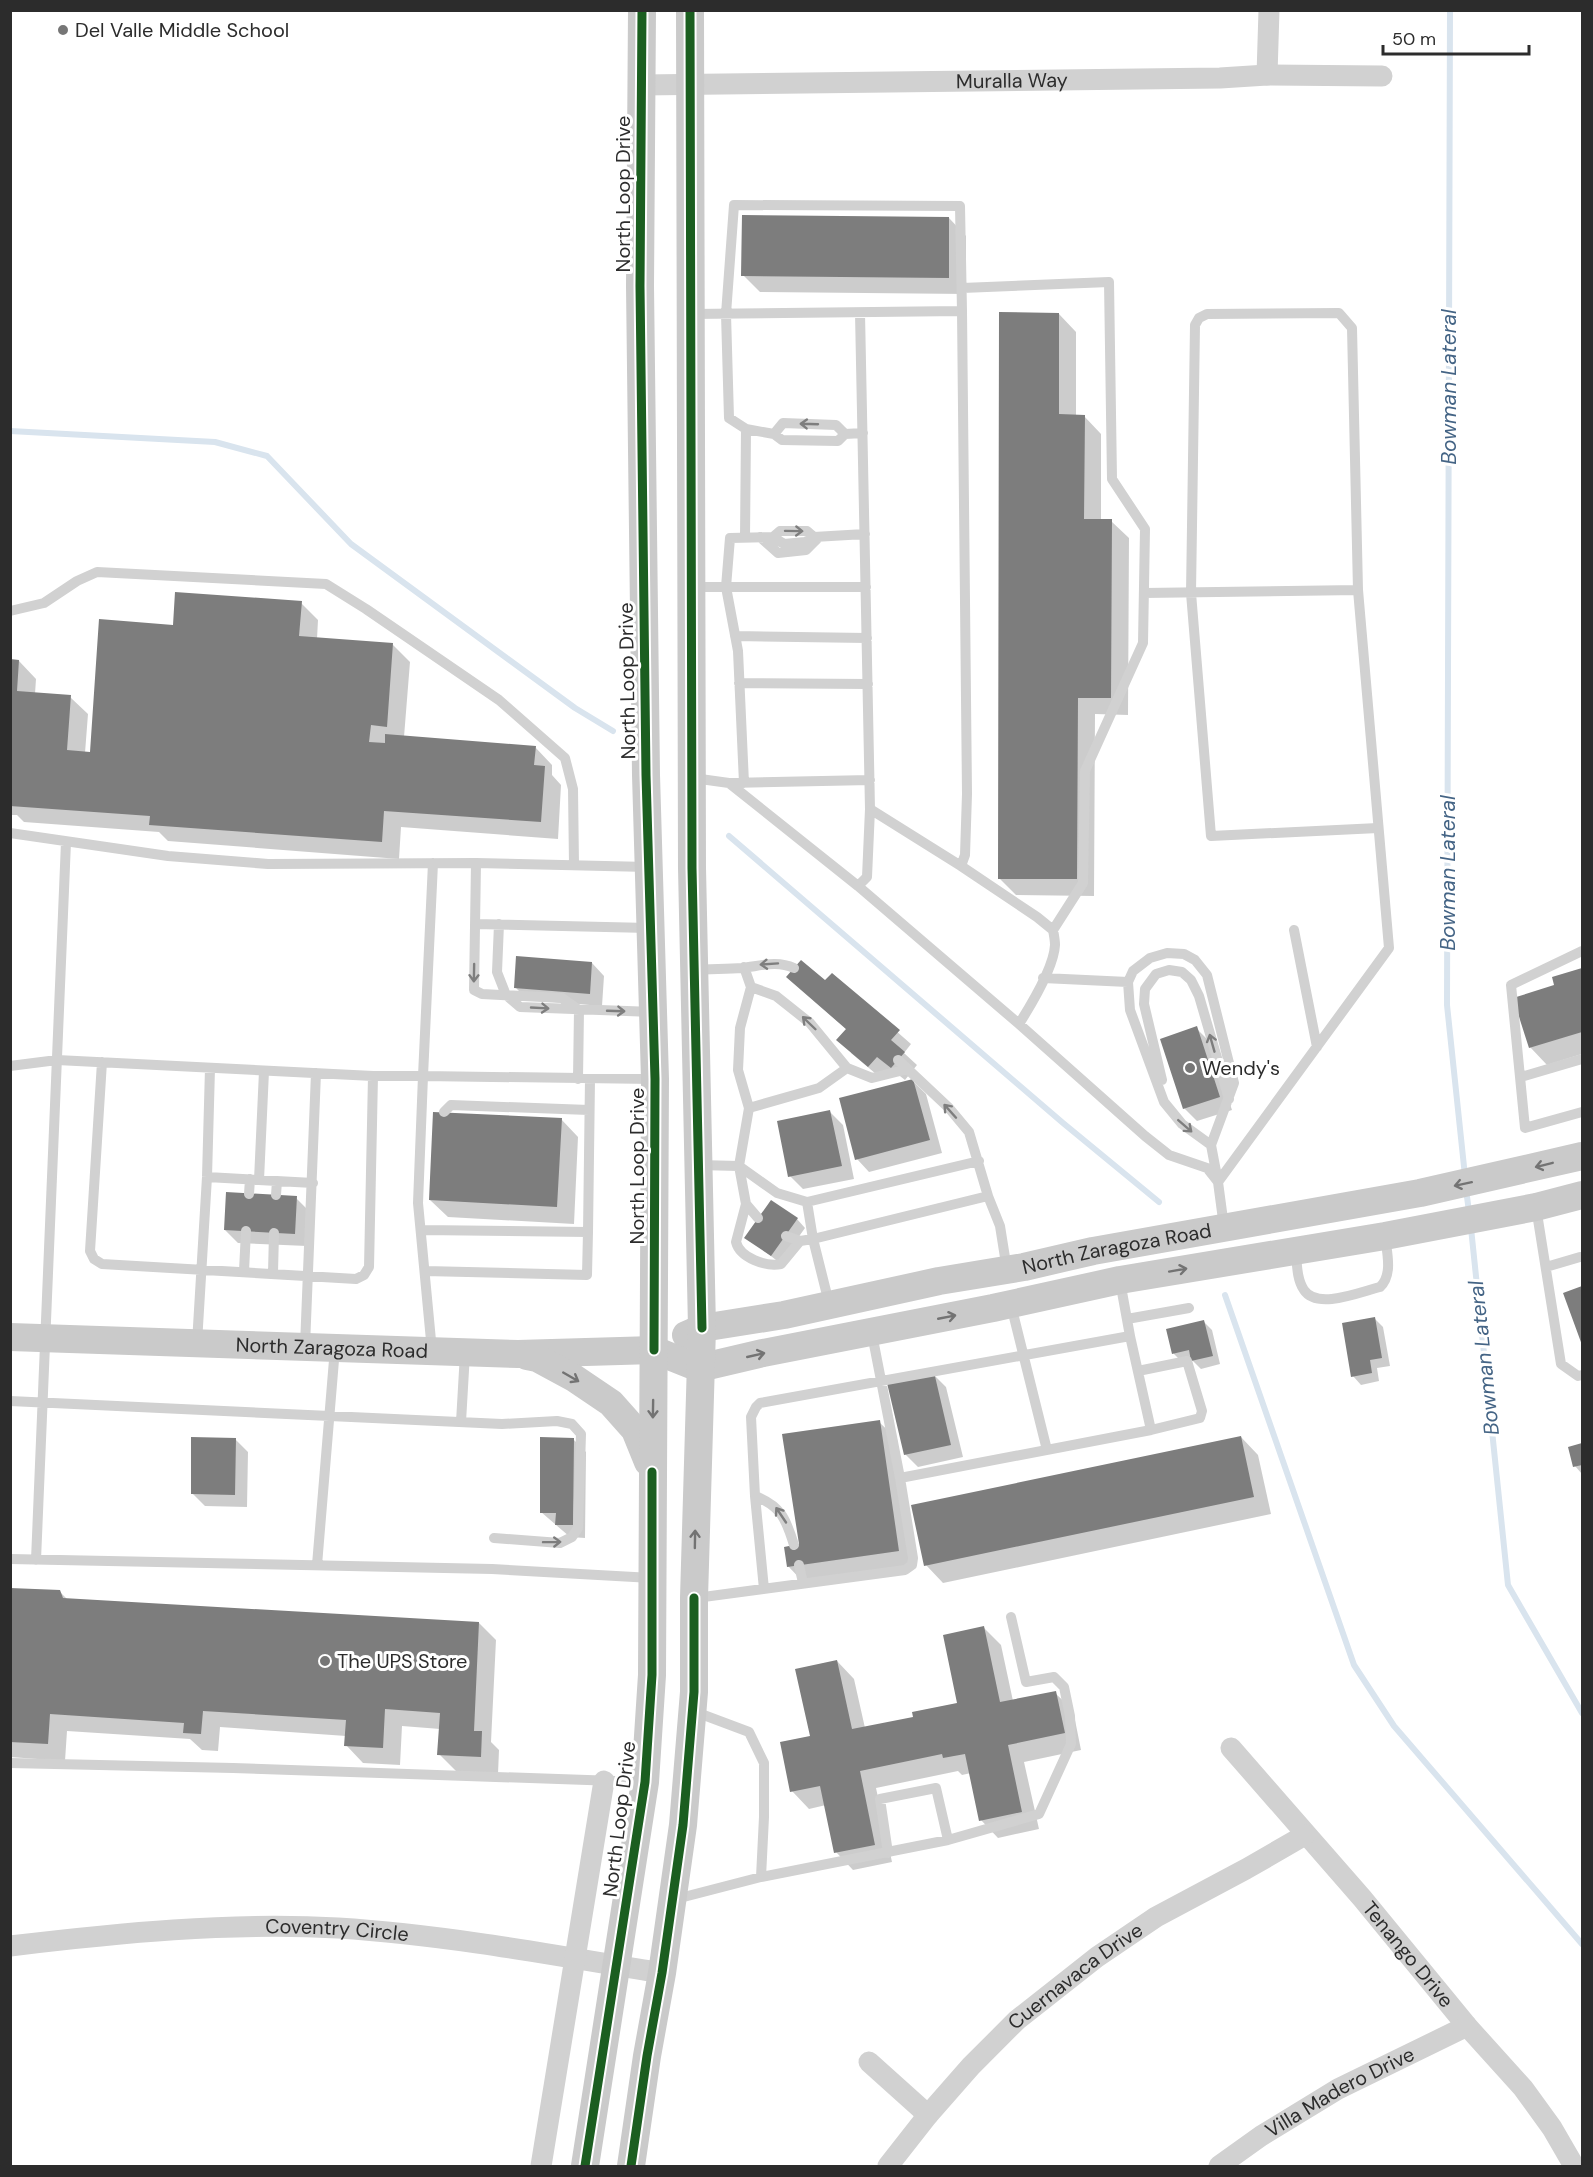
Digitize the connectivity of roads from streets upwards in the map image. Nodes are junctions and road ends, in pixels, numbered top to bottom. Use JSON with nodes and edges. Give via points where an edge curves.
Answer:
{"nodes":[{"id":1,"x":642,"y":10,"type":"edge"},
{"id":2,"x":690,"y":10,"type":"edge"},
{"id":3,"x":1269,"y":10,"type":"edge"},
{"id":4,"x":1268,"y":75,"type":"junction"},
{"id":5,"x":1382,"y":76,"type":"dead end"},
{"id":6,"x":642,"y":85,"type":"junction"},
{"id":7,"x":691,"y":85,"type":"junction"},
{"id":8,"x":649,"y":867,"type":"junction"},
{"id":9,"x":692,"y":868,"type":"junction"},
{"id":10,"x":1582,"y":1156,"type":"edge"},
{"id":11,"x":1582,"y":1196,"type":"edge"},
{"id":12,"x":1344,"y":1206,"type":"junction"},
{"id":13,"x":1120,"y":1280,"type":"junction"},
{"id":14,"x":702,"y":1328,"type":"junction"},
{"id":15,"x":10,"y":1337,"type":"edge"},
{"id":16,"x":654,"y":1350,"type":"junction"},
{"id":17,"x":518,"y":1354,"type":"junction"},
{"id":18,"x":699,"y":1368,"type":"junction"},
{"id":19,"x":652,"y":1472,"type":"junction"},
{"id":20,"x":1231,"y":1748,"type":"dead end"},
{"id":21,"x":604,"y":1781,"type":"road end"},
{"id":22,"x":1305,"y":1835,"type":"junction"},
{"id":23,"x":10,"y":1946,"type":"edge"},
{"id":24,"x":574,"y":1959,"type":"junction"},
{"id":25,"x":617,"y":1966,"type":"junction"},
{"id":26,"x":662,"y":1973,"type":"junction"},
{"id":27,"x":1467,"y":2026,"type":"junction"},
{"id":28,"x":869,"y":2062,"type":"dead end"},
{"id":29,"x":928,"y":2115,"type":"junction"},
{"id":30,"x":541,"y":2166,"type":"edge"},
{"id":31,"x":585,"y":2166,"type":"edge"},
{"id":32,"x":631,"y":2166,"type":"edge"},
{"id":33,"x":888,"y":2166,"type":"edge"},
{"id":34,"x":1219,"y":2166,"type":"edge"},
{"id":35,"x":1574,"y":2166,"type":"edge"}],
"edges":[{"from":1,"to":6,"type":"main road","name":"North Loop Drive"},
{"from":2,"to":7,"type":"main road"},
{"from":3,"to":4,"type":"street"},
{"from":4,"to":5,"type":"street","name":"Muralla Way"},
{"from":4,"to":7,"type":"street","name":"Muralla Way"},
{"from":6,"to":7,"type":"street","name":"Muralla Way"},
{"from":6,"to":8,"type":"main road","name":"North Loop Drive","via":[[640,286]]},
{"from":7,"to":9,"type":"main road"},
{"from":8,"to":9,"type":"main road"},
{"from":8,"to":16,"type":"main road","name":"North Loop Drive","via":[[655,1079]]},
{"from":9,"to":14,"type":"main road"},
{"from":10,"to":12,"type":"main road","name":"North Zaragoza Road","one_way":true},
{"from":13,"to":11,"type":"main road","name":"North Zaragoza Road","one_way":true,"via":[[1385,1236]]},
{"from":12,"to":13,"type":"main road","via":[[1323,1222],[1151,1253],[1132,1263]]},
{"from":12,"to":14,"type":"main road","name":"North Zaragoza Road"},
{"from":18,"to":13,"type":"main road","name":"North Zaragoza Road","one_way":true},
{"from":14,"to":16,"type":"main road","name":"North Zaragoza Road"},
{"from":14,"to":18,"type":"main road"},
{"from":15,"to":17,"type":"main road","name":"North Zaragoza Road"},
{"from":16,"to":17,"type":"main road","name":"North Zaragoza Road"},
{"from":16,"to":18,"type":"main road","name":"North Zaragoza Road"},
{"from":16,"to":19,"type":"main road","name":"North Loop Drive","one_way":true},
{"from":17,"to":19,"type":"main road","one_way":true,"via":[[574,1378],[611,1403],[634,1430]]},
{"from":26,"to":18,"type":"main road","one_way":true,"via":[[683,1825],[692,1711]]},
{"from":19,"to":25,"type":"main road","name":"North Loop Drive","via":[[652,1676],[645,1782]]},
{"from":20,"to":22,"type":"street","name":"Tenango Drive"},
{"from":21,"to":24,"type":"street"},
{"from":22,"to":27,"type":"street","name":"Tenango Drive"},
{"from":22,"to":29,"type":"street","name":"Cuernavaca Drive","via":[[1156,1917],[1096,1957],[1017,2020]]},
{"from":23,"to":24,"type":"street","name":"Coventry Circle","via":[[180,1929],[334,1928],[445,1938]]},
{"from":24,"to":25,"type":"street","name":"Coventry Circle"},
{"from":24,"to":30,"type":"street"},
{"from":25,"to":26,"type":"street","name":"Coventry Circle"},
{"from":25,"to":31,"type":"main road","name":"North Loop Drive"},
{"from":26,"to":32,"type":"main road"},
{"from":27,"to":34,"type":"street","name":"Villa Madero Drive","via":[[1338,2089]]},
{"from":27,"to":35,"type":"street","name":"Tenango Drive","via":[[1523,2088]]},
{"from":28,"to":29,"type":"street"},
{"from":29,"to":33,"type":"street","name":"Cuernavaca Drive"}]}
